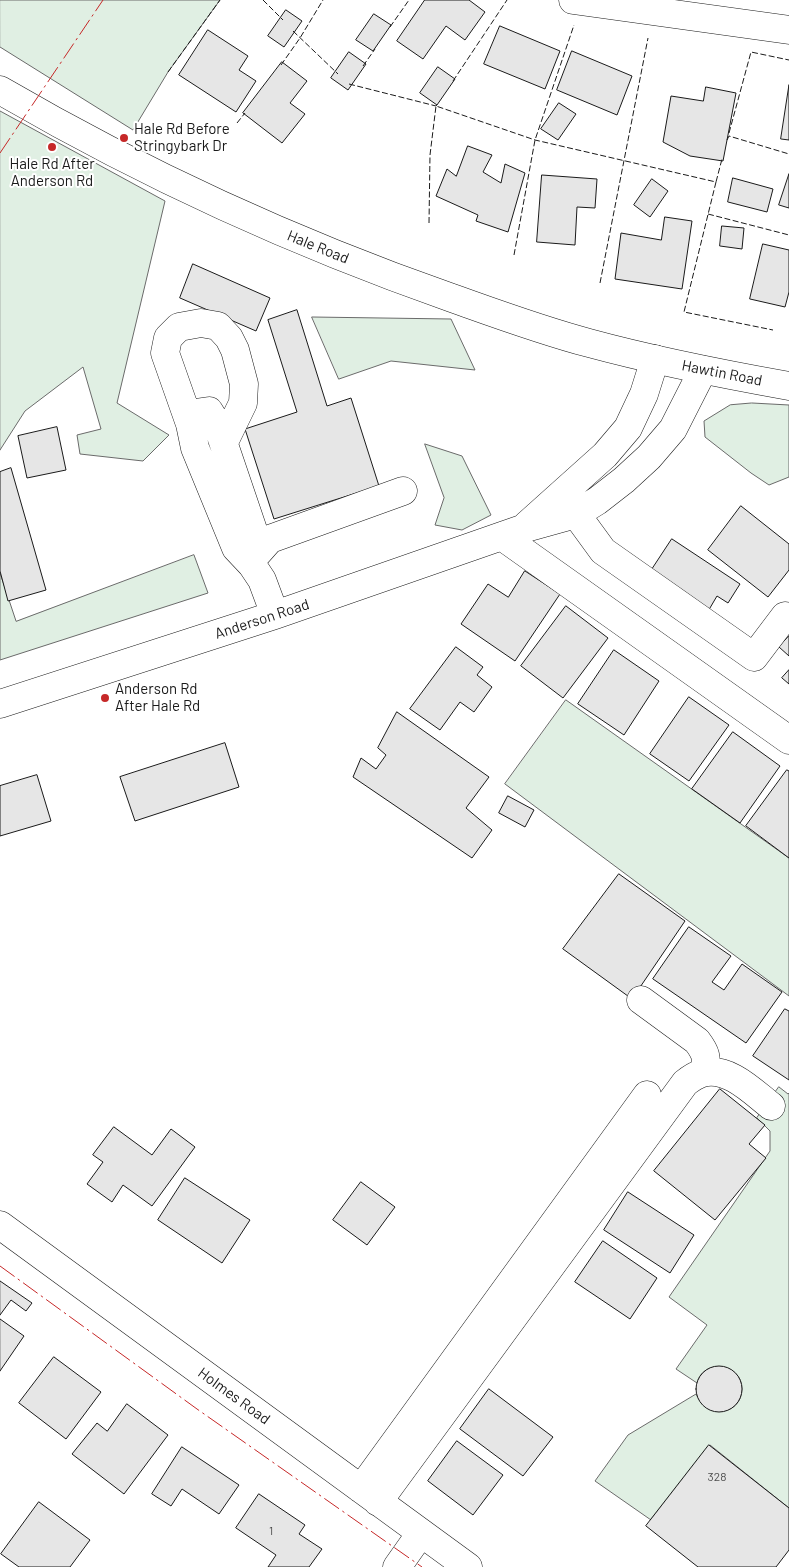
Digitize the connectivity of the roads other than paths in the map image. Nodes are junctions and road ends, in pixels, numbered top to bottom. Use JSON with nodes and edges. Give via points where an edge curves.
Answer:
{"nodes":[{"id":1,"x":573,"y":0,"type":"edge"},
{"id":2,"x":789,"y":30,"type":"edge"},
{"id":3,"x":0,"y":90,"type":"edge"},
{"id":4,"x":655,"y":359,"type":"junction"},
{"id":5,"x":703,"y":370,"type":"junction"},
{"id":6,"x":789,"y":386,"type":"edge"},
{"id":7,"x":190,"y":424,"type":"junction"},
{"id":8,"x":224,"y":442,"type":"junction"},
{"id":9,"x":403,"y":491,"type":"dead end"},
{"id":10,"x":576,"y":514,"type":"junction"},
{"id":11,"x":512,"y":533,"type":"junction"},
{"id":12,"x":253,"y":561,"type":"junction"},
{"id":13,"x":275,"y":615,"type":"junction"},
{"id":14,"x":785,"y":616,"type":"dead end"},
{"id":15,"x":0,"y":704,"type":"edge"},
{"id":16,"x":789,"y":718,"type":"edge"},
{"id":17,"x":789,"y":740,"type":"edge"},
{"id":18,"x":641,"y":1000,"type":"dead end"},
{"id":19,"x":705,"y":1072,"type":"junction"},
{"id":20,"x":647,"y":1094,"type":"dead end"},
{"id":21,"x":771,"y":1106,"type":"dead end"},
{"id":22,"x":0,"y":1225,"type":"edge"},
{"id":23,"x":370,"y":1495,"type":"junction"},
{"id":24,"x":421,"y":1533,"type":"junction"},
{"id":25,"x":397,"y":1567,"type":"edge"},
{"id":26,"x":468,"y":1567,"type":"edge"}],
"edges":[{"from":1,"to":2,"type":"street"},
{"from":3,"to":4,"type":"street","name":"Hale Road","via":[[168,181],[276,230],[404,281],[538,328]]},
{"from":4,"to":5,"type":"street","name":"Hawtin Road"},
{"from":4,"to":11,"type":"street","name":"Anderson Road","via":[[644,394],[628,428],[605,455]]},
{"from":5,"to":6,"type":"street","name":"Hawtin Road"},
{"from":5,"to":10,"type":"street","name":"Anderson Road","via":[[674,429],[624,480]]},
{"from":7,"to":8,"type":"street","via":[[196,413],[209,411]]},
{"from":7,"to":8,"type":"street","via":[[165,353],[168,338],[179,327],[201,323],[218,326],[236,350],[244,384],[243,403]]},
{"from":7,"to":12,"type":"street","via":[[195,448],[236,548]]},
{"from":8,"to":12,"type":"street","via":[[257,542]]},
{"from":9,"to":12,"type":"street","via":[[270,539]]},
{"from":10,"to":11,"type":"street","name":"Anderson Road"},
{"from":10,"to":14,"type":"street","via":[[603,551],[754,657]]},
{"from":11,"to":13,"type":"street","name":"Anderson Road"},
{"from":11,"to":16,"type":"street","via":[[548,550]]},
{"from":11,"to":17,"type":"street","via":[[530,557]]},
{"from":12,"to":13,"type":"street"},
{"from":13,"to":15,"type":"street","name":"Anderson Road"},
{"from":18,"to":19,"type":"street","via":[[697,1041],[707,1058]]},
{"from":19,"to":21,"type":"street","via":[[719,1072],[736,1080]]},
{"from":19,"to":23,"type":"street","via":[[685,1083]]},
{"from":20,"to":23,"type":"street"},
{"from":22,"to":23,"type":"street","name":"Holmes Road"},
{"from":23,"to":24,"type":"street","name":"Holmes Road"},
{"from":24,"to":25,"type":"street"},
{"from":24,"to":26,"type":"street","name":"Holmes Road"}]}
